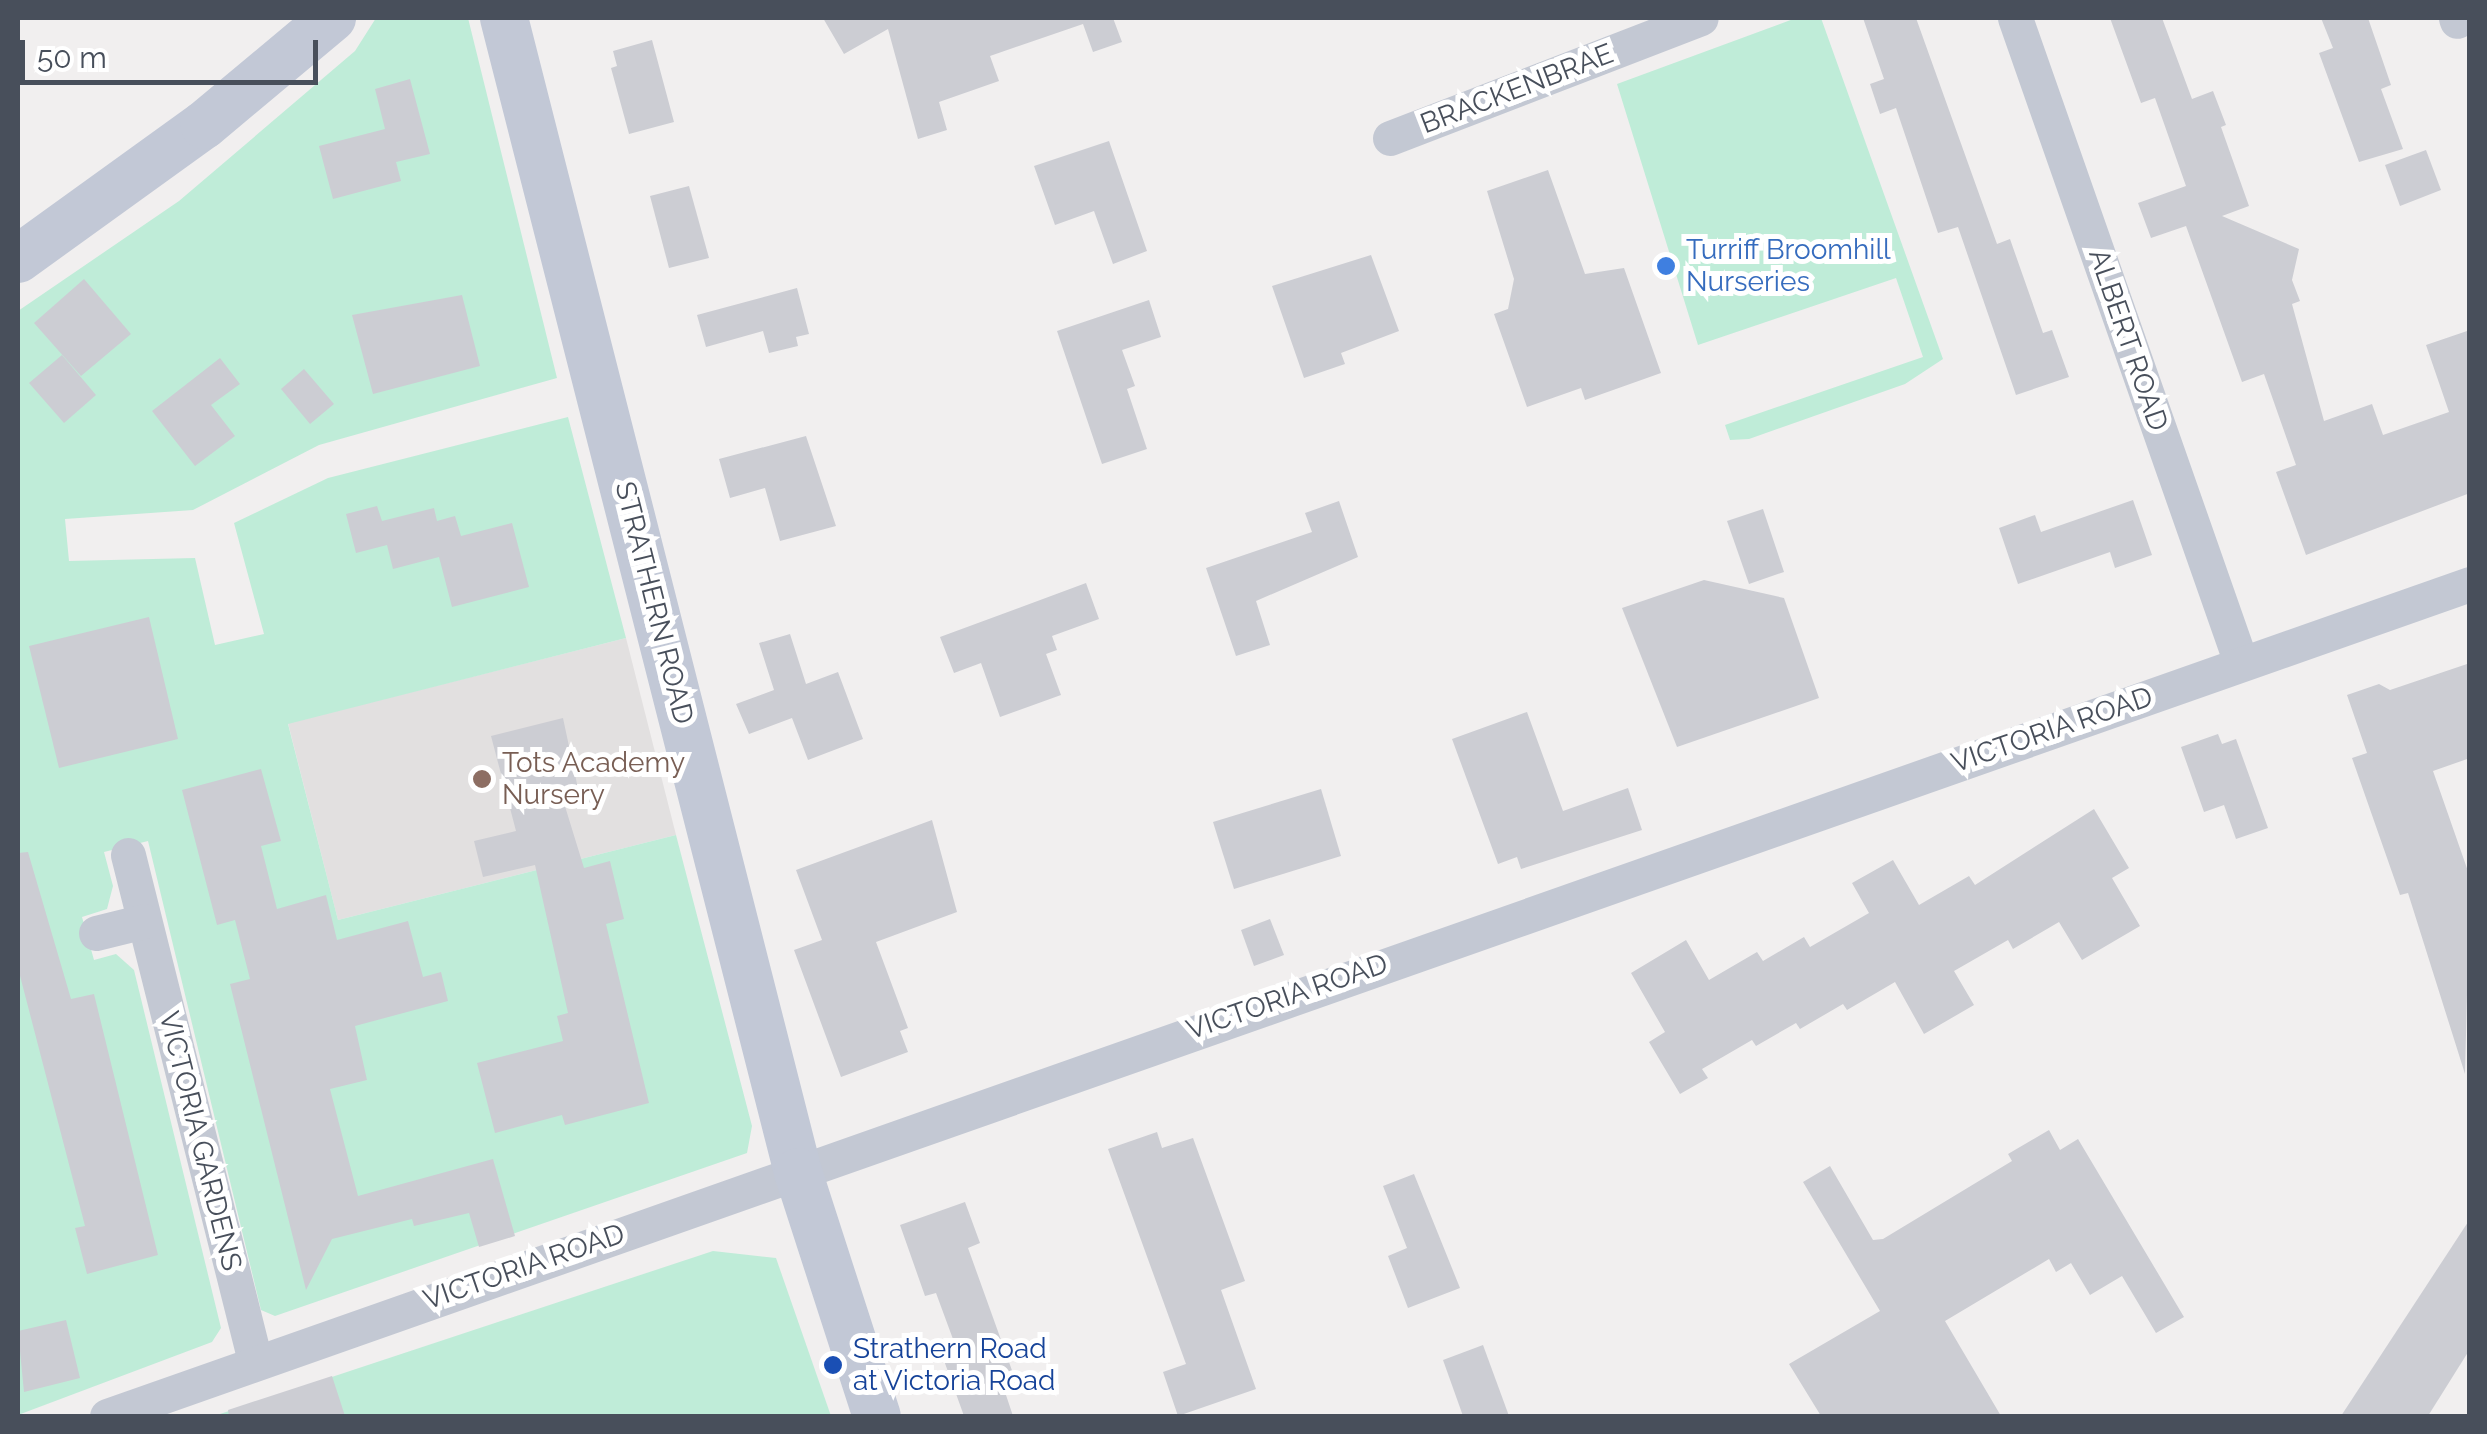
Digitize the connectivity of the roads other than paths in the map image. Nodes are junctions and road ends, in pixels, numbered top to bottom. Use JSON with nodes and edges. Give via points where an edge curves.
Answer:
{"nodes":[{"id":1,"x":332,"y":18,"type":"edge"},
{"id":2,"x":504,"y":18,"type":"edge"},
{"id":3,"x":1701,"y":18,"type":"edge"},
{"id":4,"x":2015,"y":18,"type":"edge"},
{"id":5,"x":1390,"y":138,"type":"dead end"},
{"id":6,"x":18,"y":260,"type":"edge"},
{"id":7,"x":2470,"y":584,"type":"edge"},
{"id":8,"x":2241,"y":664,"type":"junction"},
{"id":9,"x":128,"y":855,"type":"dead end"},
{"id":10,"x":144,"y":921,"type":"junction"},
{"id":11,"x":96,"y":933,"type":"dead end"},
{"id":12,"x":798,"y":1172,"type":"junction"},
{"id":13,"x":255,"y":1361,"type":"junction"},
{"id":14,"x":107,"y":1416,"type":"edge"},
{"id":15,"x":878,"y":1416,"type":"edge"}],
"edges":[{"from":1,"to":6,"type":"street","via":[[204,126]]},
{"from":2,"to":12,"type":"street","name":"STRATHERN ROAD"},
{"from":3,"to":5,"type":"street","name":"BRACKENBRAE"},
{"from":4,"to":8,"type":"street","name":"ALBERT ROAD"},
{"from":7,"to":8,"type":"street","name":"VICTORIA ROAD"},
{"from":8,"to":12,"type":"street","name":"VICTORIA ROAD"},
{"from":9,"to":10,"type":"street","name":"VICTORIA GARDENS"},
{"from":10,"to":11,"type":"street"},
{"from":10,"to":13,"type":"street","name":"VICTORIA GARDENS"},
{"from":12,"to":13,"type":"street","name":"VICTORIA ROAD"},
{"from":12,"to":15,"type":"street","name":"STRATHERN ROAD"},
{"from":13,"to":14,"type":"street","name":"VICTORIA ROAD"}]}
